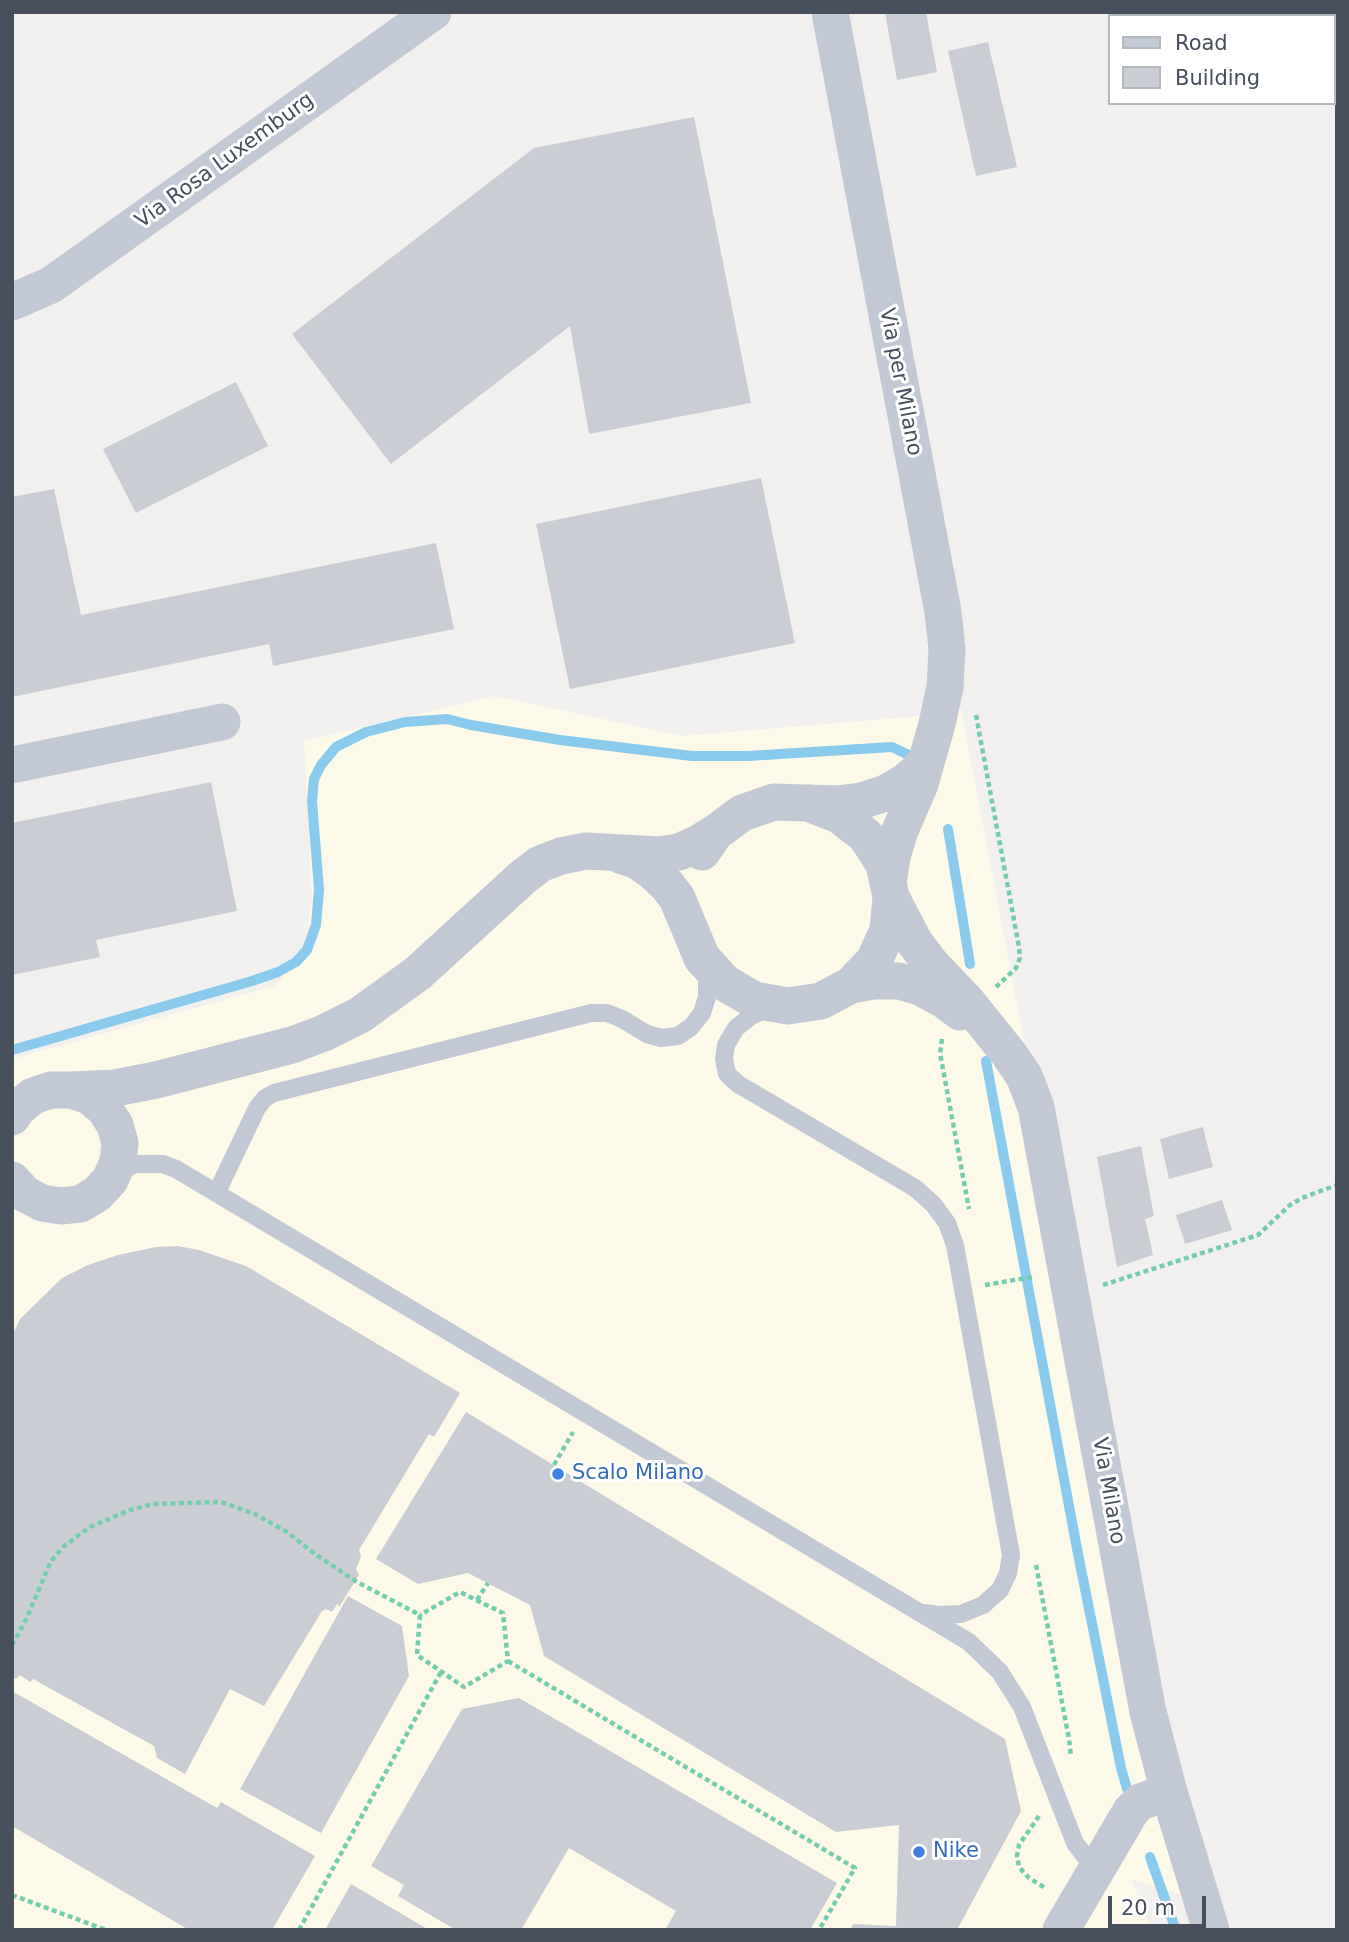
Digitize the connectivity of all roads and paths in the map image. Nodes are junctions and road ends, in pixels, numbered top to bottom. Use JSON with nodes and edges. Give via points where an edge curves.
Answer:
{"nodes":[{"id":1,"x":433,"y":12,"type":"edge"},
{"id":2,"x":830,"y":12,"type":"edge"},
{"id":3,"x":12,"y":302,"type":"edge"},
{"id":4,"x":222,"y":722,"type":"dead end"},
{"id":5,"x":930,"y":753,"type":"junction"},
{"id":6,"x":12,"y":765,"type":"edge"},
{"id":7,"x":808,"y":803,"type":"junction"},
{"id":8,"x":715,"y":833,"type":"junction"},
{"id":9,"x":610,"y":852,"type":"junction"},
{"id":10,"x":890,"y":890,"type":"junction"},
{"id":11,"x":696,"y":943,"type":"junction"},
{"id":12,"x":851,"y":985,"type":"junction"},
{"id":13,"x":777,"y":1004,"type":"junction"},
{"id":14,"x":1009,"y":1054,"type":"junction"},
{"id":15,"x":156,"y":1080,"type":"junction"},
{"id":16,"x":71,"y":1090,"type":"junction"},
{"id":17,"x":12,"y":1117,"type":"edge"},
{"id":18,"x":116,"y":1130,"type":"junction"},
{"id":19,"x":12,"y":1180,"type":"edge"},
{"id":20,"x":110,"y":1180,"type":"junction"},
{"id":21,"x":1337,"y":1185,"type":"edge"},
{"id":22,"x":217,"y":1192,"type":"junction"},
{"id":23,"x":27,"y":1204,"type":"edge"},
{"id":24,"x":1033,"y":1276,"type":"dead end"},
{"id":25,"x":996,"y":1283,"type":"dead end"},
{"id":26,"x":1072,"y":1295,"type":"junction"},
{"id":27,"x":584,"y":1412,"type":"junction"},
{"id":28,"x":554,"y":1465,"type":"dead end"},
{"id":29,"x":488,"y":1583,"type":"dead end"},
{"id":30,"x":477,"y":1600,"type":"junction"},
{"id":31,"x":920,"y":1613,"type":"junction"},
{"id":32,"x":420,"y":1615,"type":"junction"},
{"id":33,"x":12,"y":1645,"type":"edge"},
{"id":34,"x":508,"y":1661,"type":"junction"},
{"id":35,"x":441,"y":1672,"type":"junction"},
{"id":36,"x":1169,"y":1792,"type":"junction"},
{"id":37,"x":1099,"y":1865,"type":"junction"},
{"id":38,"x":12,"y":1895,"type":"edge"},
{"id":39,"x":106,"y":1930,"type":"edge"},
{"id":40,"x":299,"y":1930,"type":"edge"},
{"id":41,"x":820,"y":1930,"type":"edge"},
{"id":42,"x":1061,"y":1930,"type":"edge"},
{"id":43,"x":1211,"y":1930,"type":"edge"}],
"edges":[{"from":1,"to":3,"type":"street","name":"Via Rosa Luxemburg","via":[[51,285]]},
{"from":2,"to":5,"type":"street","name":"Via per Milano","via":[[943,612],[945,687]]},
{"from":4,"to":6,"type":"street"},
{"from":5,"to":7,"type":"street","via":[[914,775],[886,793],[838,804]]},
{"from":5,"to":10,"type":"street","name":"Via per Milano","via":[[899,833]]},
{"from":7,"to":8,"type":"street","via":[[774,802],[742,813]]},
{"from":7,"to":10,"type":"street","via":[[839,815],[866,835],[884,864]]},
{"from":8,"to":9,"type":"street","via":[[678,852]]},
{"from":8,"to":11,"type":"street","via":[[696,861],[687,893]]},
{"from":9,"to":11,"type":"street","via":[[636,860],[667,884]]},
{"from":9,"to":15,"type":"street","via":[[586,851],[540,864],[418,973],[348,1021],[292,1045]]},
{"from":10,"to":12,"type":"street","via":[[888,930],[874,961]]},
{"from":10,"to":14,"type":"street","via":[[915,943]]},
{"from":11,"to":13,"type":"street","via":[[725,983],[754,1000]]},
{"from":11,"to":22,"type":"lane","via":[[707,997],[702,1013],[678,1037],[661,1038],[607,1013],[591,1013],[274,1093],[257,1108]]},
{"from":12,"to":13,"type":"street","via":[[821,1000]]},
{"from":12,"to":14,"type":"street","via":[[899,981],[920,987],[979,1026]]},
{"from":13,"to":31,"type":"lane","via":[[736,1028],[726,1045],[727,1074],[915,1188],[947,1223],[955,1245],[1012,1555],[1000,1590],[983,1605],[961,1614]]},
{"from":14,"to":26,"type":"street","name":"Via Milano","via":[[1036,1107]]},
{"from":15,"to":16,"type":"street"},
{"from":15,"to":18,"type":"street","via":[[128,1096]]},
{"from":16,"to":17,"type":"street","via":[[33,1096]]},
{"from":16,"to":18,"type":"street","via":[[104,1108]]},
{"from":18,"to":20,"type":"street","via":[[118,1162]]},
{"from":19,"to":23,"type":"street","via":[[25,1194]]},
{"from":20,"to":22,"type":"lane","via":[[135,1164],[163,1164]]},
{"from":20,"to":23,"type":"street","via":[[80,1204]]},
{"from":21,"to":26,"type":"path","via":[[1290,1205],[1258,1235]]},
{"from":22,"to":27,"type":"lane"},
{"from":24,"to":25,"type":"path"},
{"from":26,"to":36,"type":"street","name":"Via Milano","via":[[1148,1712]]},
{"from":27,"to":28,"type":"path"},
{"from":27,"to":31,"type":"lane"},
{"from":29,"to":30,"type":"path"},
{"from":30,"to":32,"type":"path","via":[[460,1592]]},
{"from":30,"to":34,"type":"path","via":[[503,1613]]},
{"from":31,"to":37,"type":"lane","via":[[969,1642],[1000,1672],[1022,1707],[1075,1843]]},
{"from":32,"to":33,"type":"path","via":[[357,1582],[255,1514],[221,1502],[153,1504],[90,1527],[63,1547],[51,1561]]},
{"from":32,"to":35,"type":"path","via":[[417,1655]]},
{"from":34,"to":35,"type":"path","via":[[464,1687]]},
{"from":34,"to":41,"type":"path","via":[[855,1868]]},
{"from":35,"to":40,"type":"path"},
{"from":36,"to":37,"type":"street","via":[[1140,1802],[1131,1811]]},
{"from":36,"to":43,"type":"street","name":"Via Milano"},
{"from":37,"to":42,"type":"street"},
{"from":38,"to":39,"type":"path"}]}
